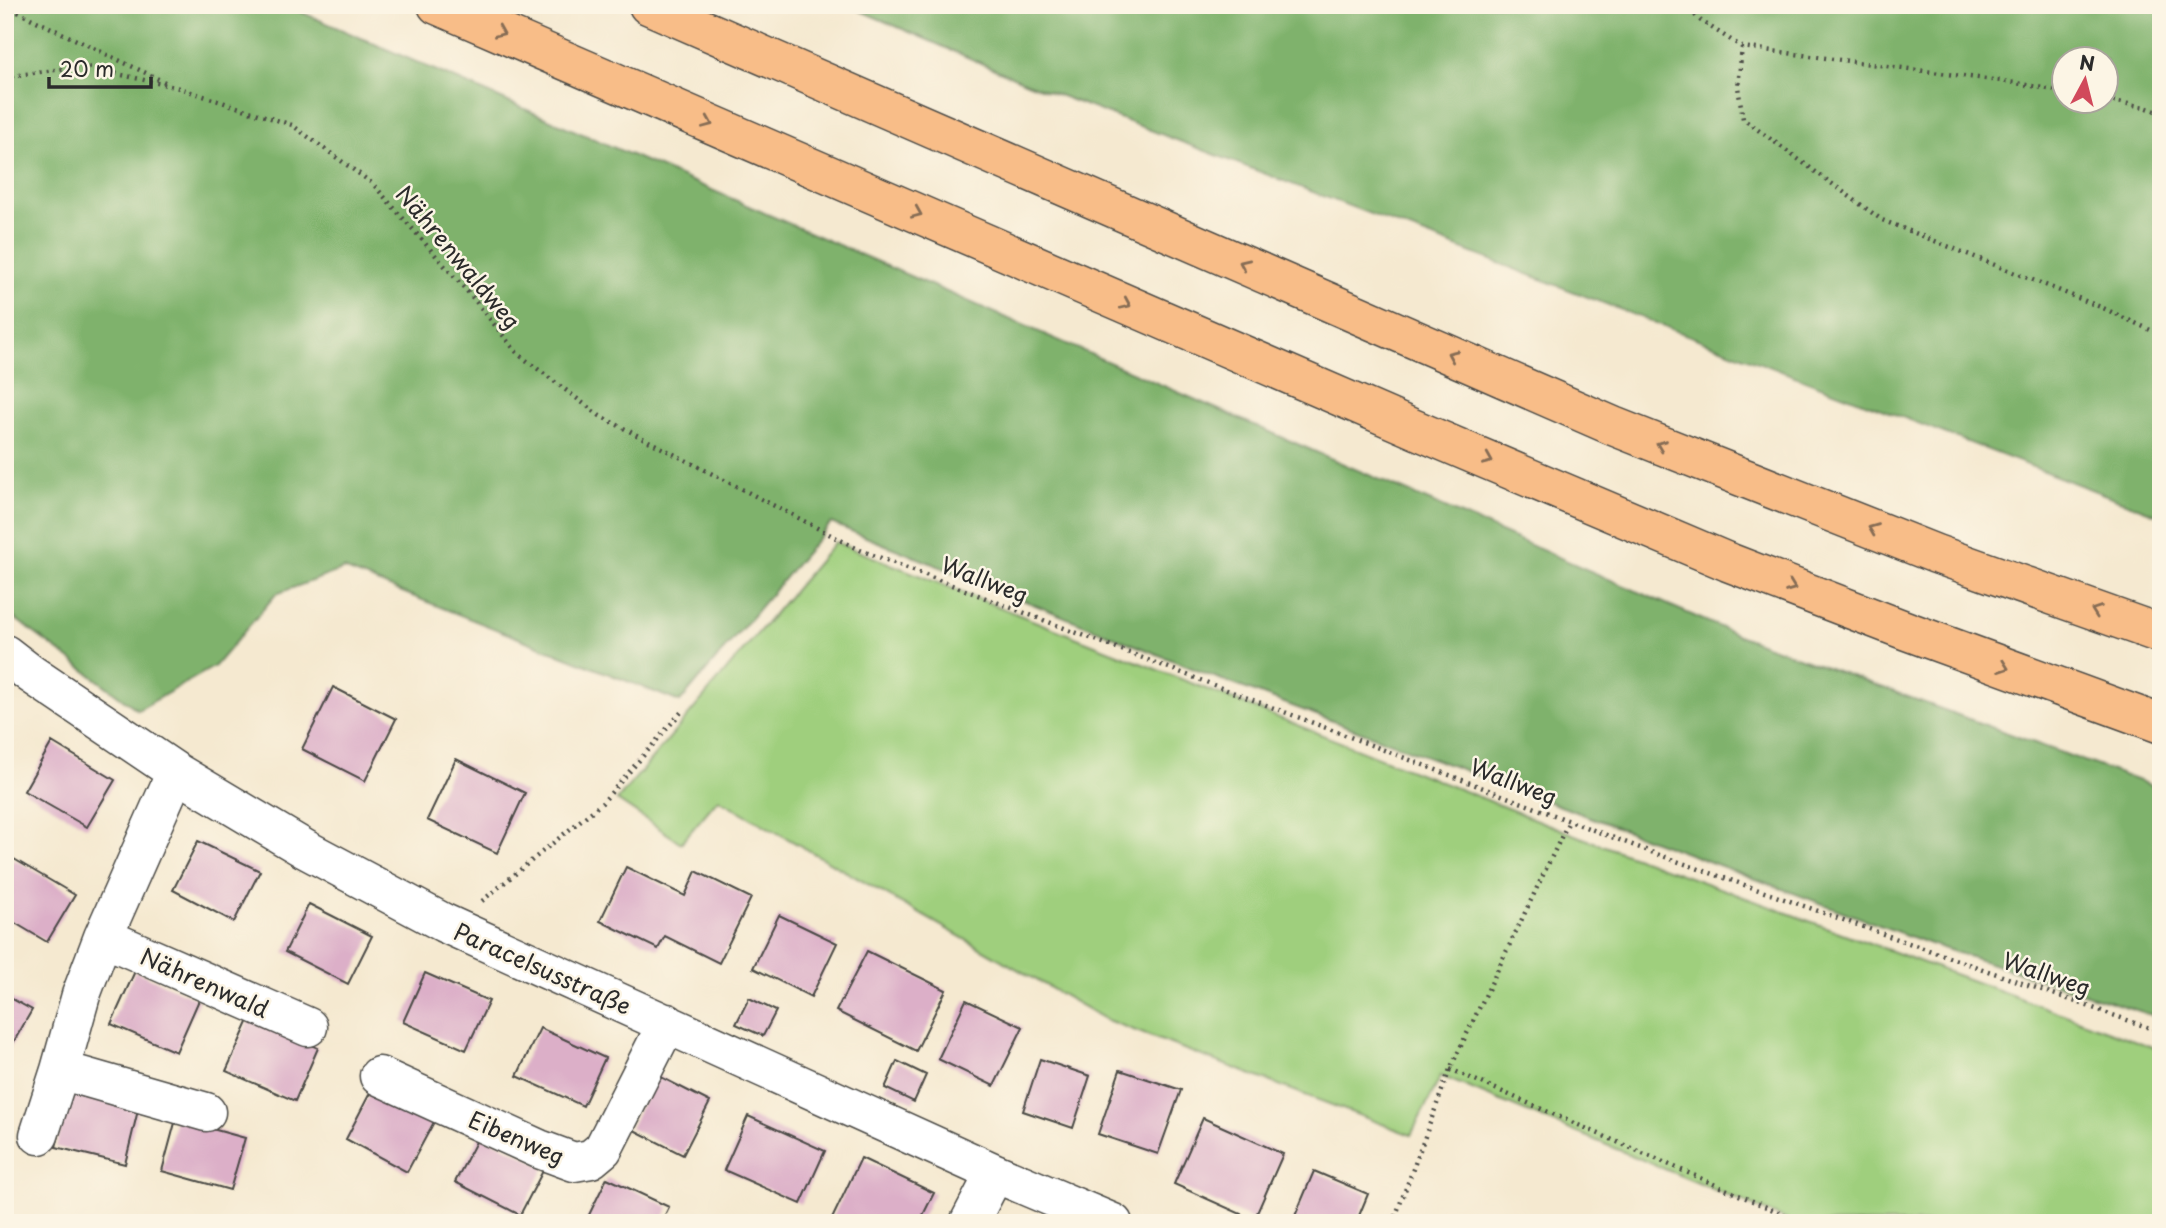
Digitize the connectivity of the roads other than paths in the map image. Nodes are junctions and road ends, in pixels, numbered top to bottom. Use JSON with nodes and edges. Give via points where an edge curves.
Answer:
{"nodes":[{"id":1,"x":437,"y":5,"type":"edge"},
{"id":2,"x":648,"y":5,"type":"edge"},
{"id":3,"x":2161,"y":634,"type":"edge"},
{"id":4,"x":5,"y":654,"type":"edge"},
{"id":5,"x":2161,"y":724,"type":"edge"},
{"id":6,"x":176,"y":772,"type":"junction"},
{"id":7,"x":103,"y":937,"type":"junction"},
{"id":8,"x":667,"y":1023,"type":"junction"},
{"id":9,"x":308,"y":1027,"type":"dead end"},
{"id":10,"x":60,"y":1070,"type":"junction"},
{"id":11,"x":379,"y":1076,"type":"dead end"},
{"id":12,"x":206,"y":1112,"type":"dead end"},
{"id":13,"x":39,"y":1135,"type":"dead end"},
{"id":14,"x":995,"y":1173,"type":"junction"},
{"id":15,"x":969,"y":1223,"type":"edge"},
{"id":16,"x":1113,"y":1223,"type":"edge"}],
"edges":[{"from":1,"to":5,"type":"highway","one_way":true,"via":[[1728,562]]},
{"from":3,"to":2,"type":"highway","one_way":true,"via":[[1936,554],[1613,426]]},
{"from":4,"to":6,"type":"street","name":"Paracelsusstraße"},
{"from":6,"to":7,"type":"street"},
{"from":6,"to":8,"type":"street","name":"Paracelsusstraße","via":[[304,849],[457,929]]},
{"from":7,"to":9,"type":"street","name":"Nährenwald"},
{"from":7,"to":10,"type":"street"},
{"from":8,"to":11,"type":"street","name":"Eibenweg","via":[[603,1149],[574,1162]]},
{"from":8,"to":14,"type":"street","name":"Paracelsusstraße"},
{"from":10,"to":12,"type":"street"},
{"from":10,"to":13,"type":"street"},
{"from":14,"to":15,"type":"street"},
{"from":14,"to":16,"type":"street","name":"Paracelsusstraße"}]}
